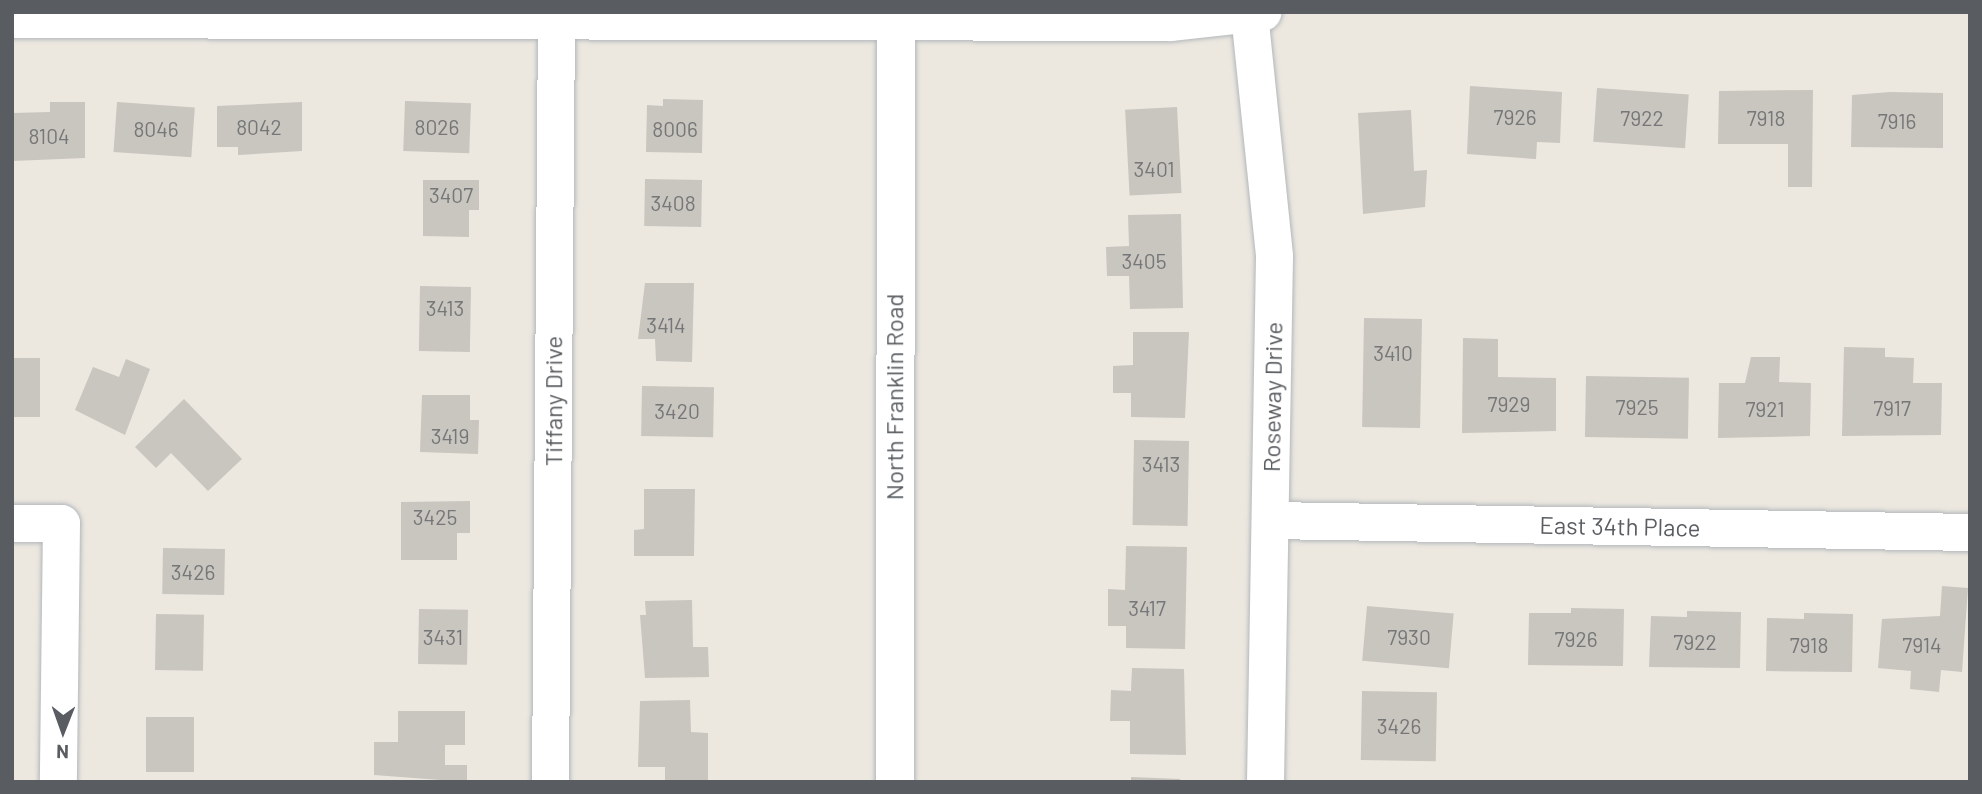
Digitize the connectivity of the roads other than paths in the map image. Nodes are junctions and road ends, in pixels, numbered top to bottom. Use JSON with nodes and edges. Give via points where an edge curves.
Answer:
{"nodes":[{"id":1,"x":1256,"y":13,"type":"edge"},
{"id":2,"x":896,"y":17,"type":"edge"},
{"id":3,"x":12,"y":19,"type":"edge"},
{"id":4,"x":556,"y":20,"type":"junction"},
{"id":5,"x":1270,"y":520,"type":"junction"},
{"id":6,"x":12,"y":523,"type":"edge"},
{"id":7,"x":1970,"y":531,"type":"edge"},
{"id":8,"x":58,"y":782,"type":"edge"},
{"id":9,"x":550,"y":782,"type":"edge"},
{"id":10,"x":895,"y":782,"type":"edge"},
{"id":11,"x":1265,"y":782,"type":"edge"}],
"edges":[{"from":1,"to":2,"type":"street","via":[[1170,22]]},
{"from":1,"to":5,"type":"street","name":"Roseway Drive","via":[[1272,202]]},
{"from":2,"to":4,"type":"street"},
{"from":2,"to":10,"type":"main road","name":"North Franklin Road"},
{"from":3,"to":4,"type":"street"},
{"from":4,"to":9,"type":"street","name":"Tiffany Drive"},
{"from":5,"to":7,"type":"street","name":"East 34th Place"},
{"from":5,"to":11,"type":"street","name":"Roseway Drive"},
{"from":6,"to":8,"type":"street","via":[[61,523]]}]}
